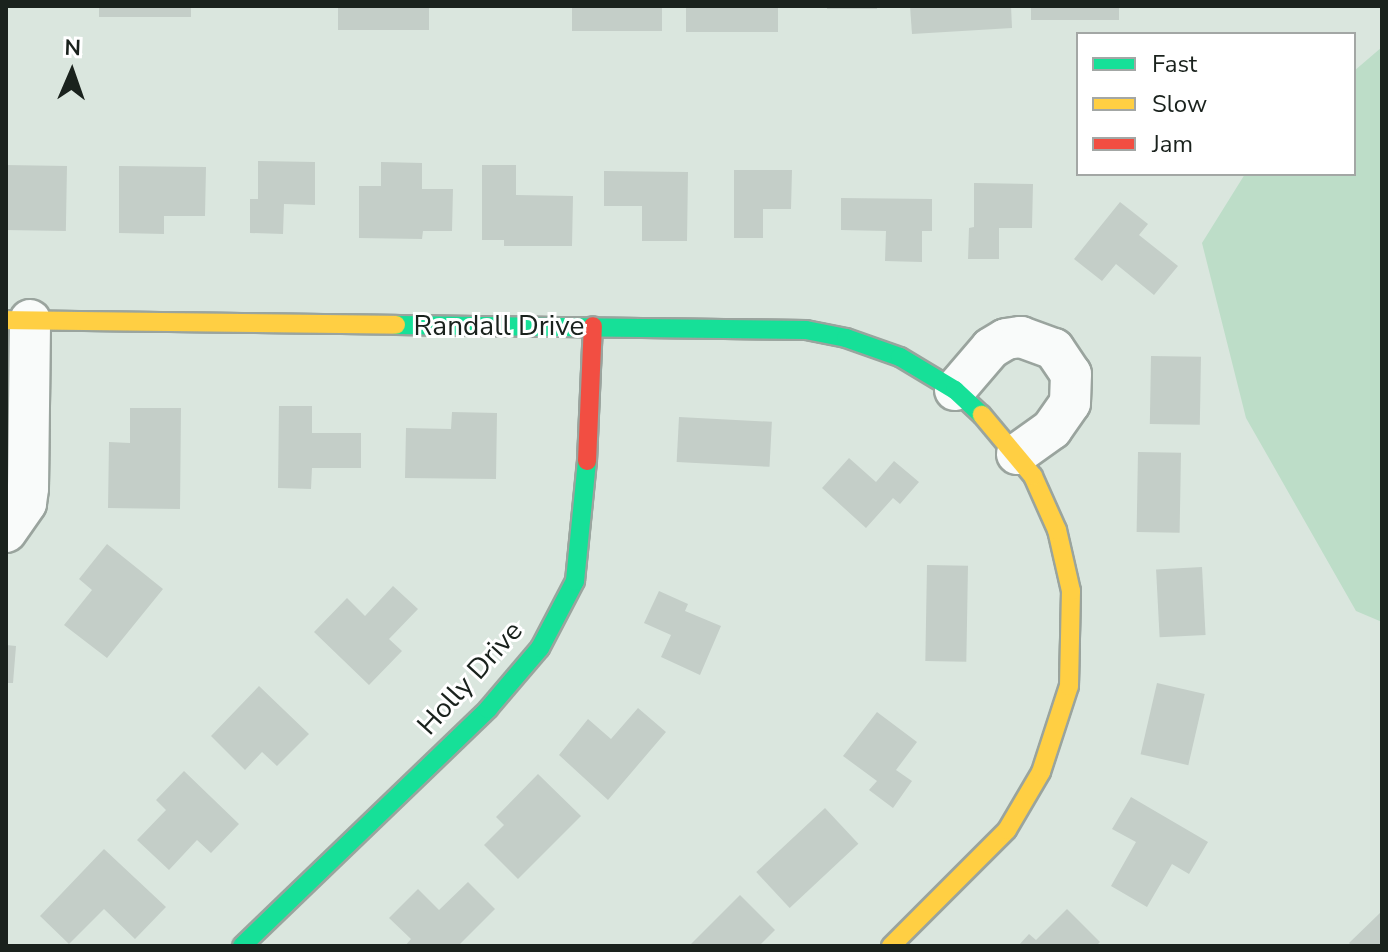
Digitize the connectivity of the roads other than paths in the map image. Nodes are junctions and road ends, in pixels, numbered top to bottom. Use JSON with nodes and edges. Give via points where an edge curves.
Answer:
{"nodes":[{"id":1,"x":18,"y":320,"type":"edge"},
{"id":2,"x":593,"y":326,"type":"junction"},
{"id":3,"x":955,"y":390,"type":"junction"},
{"id":4,"x":1017,"y":454,"type":"junction"},
{"id":5,"x":6,"y":532,"type":"edge"},
{"id":6,"x":242,"y":946,"type":"edge"},
{"id":7,"x":891,"y":946,"type":"edge"}],
"edges":[{"from":1,"to":2,"type":"street","name":"Randall Drive"},
{"from":1,"to":5,"type":"street","name":"Randall Drive","via":[[28,488],[26,503]]},
{"from":2,"to":3,"type":"street","name":"Randall Drive","via":[[806,330],[900,357]]},
{"from":2,"to":6,"type":"street","name":"Holly Drive","via":[[586,484],[575,581],[540,648],[488,709]]},
{"from":3,"to":4,"type":"street","name":"Randall Drive"},
{"from":3,"to":4,"type":"street","via":[[991,348],[1006,339],[1021,337],[1054,349],[1071,374],[1070,403],[1052,429]]},
{"from":4,"to":7,"type":"street","name":"Randall Drive","via":[[1057,530],[1071,591],[1072,657],[1062,715],[1041,772],[1007,830]]}]}
